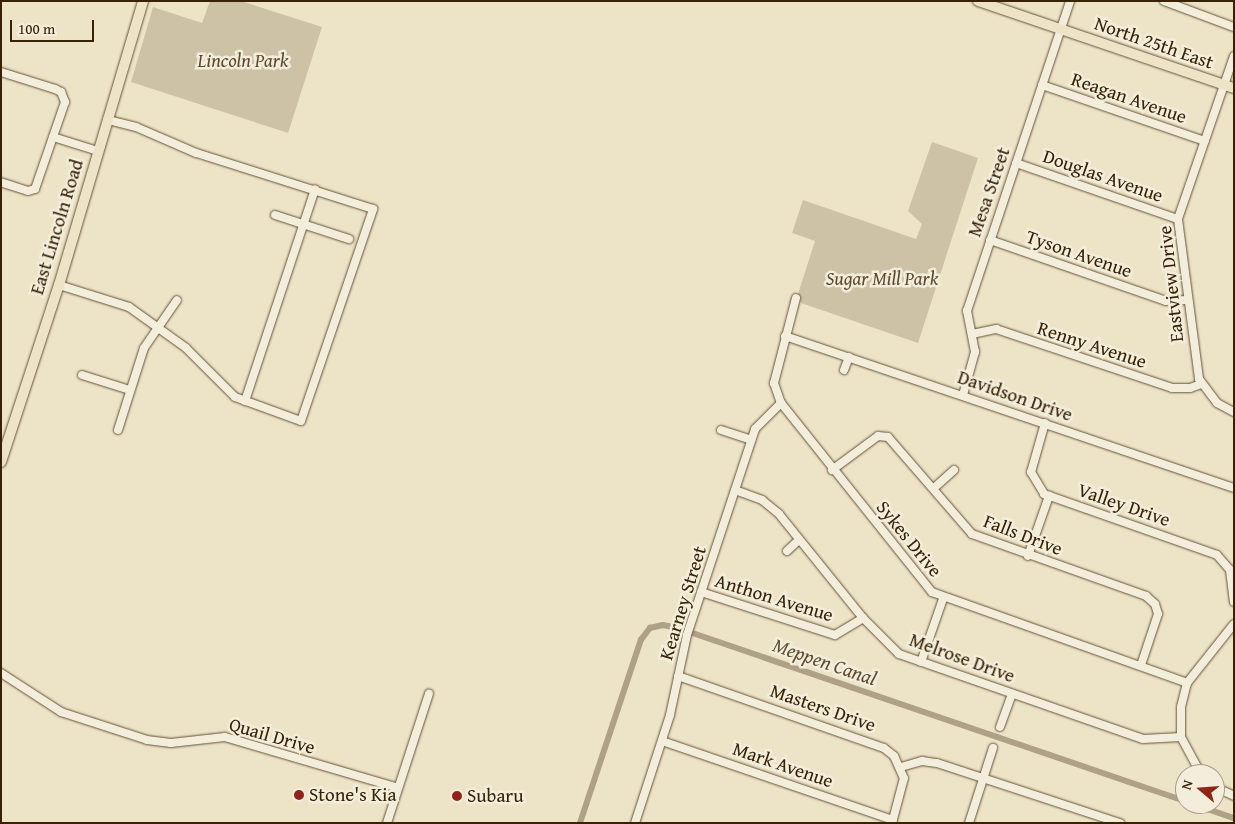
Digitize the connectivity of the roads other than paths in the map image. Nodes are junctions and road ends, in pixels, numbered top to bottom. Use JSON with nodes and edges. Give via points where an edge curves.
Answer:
{"nodes":[{"id":1,"x":143,"y":1,"type":"edge"},
{"id":2,"x":978,"y":1,"type":"edge"},
{"id":3,"x":1070,"y":1,"type":"edge"},
{"id":4,"x":1164,"y":1,"type":"edge"},
{"id":5,"x":1234,"y":27,"type":"edge"},
{"id":6,"x":1060,"y":30,"type":"junction"},
{"id":7,"x":1234,"y":56,"type":"edge"},
{"id":8,"x":1,"y":72,"type":"edge"},
{"id":9,"x":1223,"y":84,"type":"junction"},
{"id":10,"x":1042,"y":85,"type":"junction"},
{"id":11,"x":1234,"y":88,"type":"edge"},
{"id":12,"x":107,"y":120,"type":"junction"},
{"id":13,"x":53,"y":137,"type":"junction"},
{"id":14,"x":1205,"y":141,"type":"junction"},
{"id":15,"x":98,"y":151,"type":"junction"},
{"id":16,"x":1016,"y":163,"type":"junction"},
{"id":17,"x":1,"y":182,"type":"edge"},
{"id":18,"x":316,"y":189,"type":"junction"},
{"id":19,"x":275,"y":215,"type":"dead end"},
{"id":20,"x":1178,"y":219,"type":"junction"},
{"id":21,"x":304,"y":224,"type":"junction"},
{"id":22,"x":348,"y":239,"type":"dead end"},
{"id":23,"x":990,"y":240,"type":"junction"},
{"id":24,"x":59,"y":285,"type":"junction"},
{"id":25,"x":796,"y":298,"type":"dead end"},
{"id":26,"x":177,"y":300,"type":"dead end"},
{"id":27,"x":1187,"y":300,"type":"junction"},
{"id":28,"x":157,"y":326,"type":"junction"},
{"id":29,"x":972,"y":334,"type":"junction"},
{"id":30,"x":786,"y":336,"type":"junction"},
{"id":31,"x":849,"y":357,"type":"junction"},
{"id":32,"x":844,"y":370,"type":"dead end"},
{"id":33,"x":82,"y":374,"type":"dead end"},
{"id":34,"x":1201,"y":384,"type":"junction"},
{"id":35,"x":130,"y":390,"type":"junction"},
{"id":36,"x":963,"y":394,"type":"junction"},
{"id":37,"x":245,"y":401,"type":"junction"},
{"id":38,"x":780,"y":403,"type":"junction"},
{"id":39,"x":1234,"y":412,"type":"edge"},
{"id":40,"x":1045,"y":423,"type":"junction"},
{"id":41,"x":118,"y":430,"type":"dead end"},
{"id":42,"x":721,"y":430,"type":"dead end"},
{"id":43,"x":751,"y":440,"type":"junction"},
{"id":44,"x":1,"y":462,"type":"edge"},
{"id":45,"x":832,"y":470,"type":"junction"},
{"id":46,"x":954,"y":470,"type":"dead end"},
{"id":47,"x":934,"y":488,"type":"junction"},
{"id":48,"x":1234,"y":488,"type":"edge"},
{"id":49,"x":735,"y":490,"type":"junction"},
{"id":50,"x":1049,"y":496,"type":"junction"},
{"id":51,"x":799,"y":540,"type":"junction"},
{"id":52,"x":787,"y":551,"type":"dead end"},
{"id":53,"x":1028,"y":556,"type":"junction"},
{"id":54,"x":1232,"y":570,"type":"edge"},
{"id":55,"x":701,"y":592,"type":"junction"},
{"id":56,"x":943,"y":599,"type":"junction"},
{"id":57,"x":1234,"y":602,"type":"edge"},
{"id":58,"x":863,"y":618,"type":"junction"},
{"id":59,"x":1234,"y":624,"type":"edge"},
{"id":60,"x":921,"y":662,"type":"junction"},
{"id":61,"x":1141,"y":665,"type":"junction"},
{"id":62,"x":1,"y":673,"type":"edge"},
{"id":63,"x":678,"y":676,"type":"junction"},
{"id":64,"x":1187,"y":683,"type":"junction"},
{"id":65,"x":429,"y":694,"type":"dead end"},
{"id":66,"x":1012,"y":694,"type":"junction"},
{"id":67,"x":1000,"y":727,"type":"dead end"},
{"id":68,"x":1181,"y":736,"type":"junction"},
{"id":69,"x":662,"y":742,"type":"junction"},
{"id":70,"x":993,"y":748,"type":"dead end"},
{"id":71,"x":1196,"y":764,"type":"edge"},
{"id":72,"x":901,"y":768,"type":"junction"},
{"id":73,"x":983,"y":778,"type":"junction"},
{"id":74,"x":398,"y":788,"type":"junction"},
{"id":75,"x":893,"y":821,"type":"edge"},
{"id":76,"x":387,"y":823,"type":"edge"},
{"id":77,"x":635,"y":823,"type":"edge"},
{"id":78,"x":968,"y":823,"type":"edge"},
{"id":79,"x":1120,"y":823,"type":"edge"}],
"edges":[{"from":1,"to":12,"type":"main road","name":"East Lincoln Road"},
{"from":2,"to":6,"type":"main road","name":"North 25th East"},
{"from":3,"to":6,"type":"street","name":"Mesa Street"},
{"from":4,"to":5,"type":"street"},
{"from":6,"to":9,"type":"main road","name":"North 25th East"},
{"from":6,"to":10,"type":"street","name":"Mesa Street"},
{"from":7,"to":9,"type":"street","name":"Eastview Drive"},
{"from":8,"to":13,"type":"street","via":[[61,92],[65,102]]},
{"from":9,"to":11,"type":"main road","name":"North 25th East"},
{"from":9,"to":14,"type":"street","name":"Eastview Drive"},
{"from":10,"to":14,"type":"street","name":"Reagan Avenue"},
{"from":10,"to":16,"type":"street","name":"Mesa Street"},
{"from":12,"to":15,"type":"main road","name":"East Lincoln Road"},
{"from":12,"to":18,"type":"street"},
{"from":13,"to":15,"type":"street"},
{"from":13,"to":17,"type":"street","via":[[35,189],[28,191]]},
{"from":14,"to":20,"type":"street","name":"Eastview Drive"},
{"from":15,"to":24,"type":"main road","name":"East Lincoln Road"},
{"from":16,"to":20,"type":"street","name":"Douglas Avenue"},
{"from":16,"to":23,"type":"street","name":"Mesa Street"},
{"from":18,"to":21,"type":"street"},
{"from":18,"to":37,"type":"street","via":[[373,209],[301,421]]},
{"from":19,"to":21,"type":"street"},
{"from":20,"to":27,"type":"street","name":"Eastview Drive"},
{"from":21,"to":22,"type":"street"},
{"from":21,"to":37,"type":"street"},
{"from":23,"to":27,"type":"street","name":"Tyson Avenue","via":[[1166,301]]},
{"from":23,"to":29,"type":"street","name":"Mesa Street","via":[[967,311]]},
{"from":24,"to":28,"type":"street","via":[[129,307]]},
{"from":24,"to":44,"type":"main road","name":"East Lincoln Road"},
{"from":25,"to":30,"type":"street","name":"Sykes Drive"},
{"from":26,"to":28,"type":"street"},
{"from":27,"to":34,"type":"street","name":"Eastview Drive"},
{"from":28,"to":35,"type":"street","via":[[144,348]]},
{"from":28,"to":37,"type":"street","via":[[186,348],[235,397]]},
{"from":29,"to":34,"type":"street","name":"Renny Avenue","via":[[996,329],[1172,388]]},
{"from":29,"to":36,"type":"street","name":"Mesa Street","via":[[973,367]]},
{"from":30,"to":31,"type":"street","name":"Davidson Drive"},
{"from":30,"to":38,"type":"street","name":"Sykes Drive","via":[[774,383]]},
{"from":31,"to":32,"type":"street"},
{"from":31,"to":36,"type":"street","name":"Davidson Drive"},
{"from":33,"to":35,"type":"street"},
{"from":34,"to":39,"type":"street","via":[[1217,403]]},
{"from":35,"to":41,"type":"street"},
{"from":36,"to":40,"type":"street","name":"Davidson Drive"},
{"from":38,"to":43,"type":"street","name":"Kearney Street","via":[[755,429]]},
{"from":38,"to":45,"type":"street","name":"Sykes Drive"},
{"from":40,"to":48,"type":"street","name":"Davidson Drive"},
{"from":40,"to":50,"type":"street","name":"Valley Drive","via":[[1031,472],[1036,484]]},
{"from":42,"to":43,"type":"street"},
{"from":43,"to":49,"type":"street","name":"Kearney Street"},
{"from":45,"to":47,"type":"street","name":"Falls Drive","via":[[883,435],[901,448]]},
{"from":45,"to":56,"type":"street","name":"Sykes Drive","via":[[920,579]]},
{"from":46,"to":47,"type":"street"},
{"from":47,"to":53,"type":"street","name":"Falls Drive","via":[[972,534]]},
{"from":49,"to":51,"type":"street","name":"Melrose Drive","via":[[762,500],[779,514]]},
{"from":49,"to":55,"type":"street","name":"Kearney Street"},
{"from":50,"to":53,"type":"street"},
{"from":50,"to":54,"type":"street","name":"Valley Drive","via":[[1217,555]]},
{"from":51,"to":52,"type":"street"},
{"from":51,"to":58,"type":"street","name":"Melrose Drive"},
{"from":53,"to":61,"type":"street","name":"Falls Drive","via":[[1146,596],[1155,604],[1158,614]]},
{"from":54,"to":57,"type":"street","name":"Valley Drive"},
{"from":55,"to":58,"type":"street","name":"Anthon Avenue","via":[[836,635]]},
{"from":55,"to":63,"type":"street","name":"Kearney Street"},
{"from":56,"to":60,"type":"street"},
{"from":56,"to":61,"type":"street","name":"Sykes Drive"},
{"from":58,"to":60,"type":"street","name":"Melrose Drive","via":[[899,654]]},
{"from":59,"to":64,"type":"street"},
{"from":60,"to":66,"type":"street","name":"Melrose Drive"},
{"from":61,"to":64,"type":"street","name":"Sykes Drive"},
{"from":62,"to":74,"type":"street","name":"Quail Drive","via":[[61,712],[148,740],[171,743],[225,737]]},
{"from":63,"to":69,"type":"street","name":"Kearney Street"},
{"from":63,"to":72,"type":"street","name":"Masters Drive","via":[[875,742],[894,756]]},
{"from":64,"to":68,"type":"street","via":[[1180,716]]},
{"from":65,"to":74,"type":"street"},
{"from":66,"to":67,"type":"street"},
{"from":66,"to":68,"type":"street","name":"Melrose Drive","via":[[1143,739]]},
{"from":68,"to":71,"type":"street"},
{"from":69,"to":75,"type":"street","name":"Mark Avenue"},
{"from":69,"to":77,"type":"street","name":"Kearney Street"},
{"from":70,"to":73,"type":"street"},
{"from":72,"to":73,"type":"street","via":[[928,761]]},
{"from":72,"to":75,"type":"street","via":[[903,789]]},
{"from":73,"to":78,"type":"street"},
{"from":73,"to":79,"type":"street"},
{"from":74,"to":76,"type":"street"}]}
